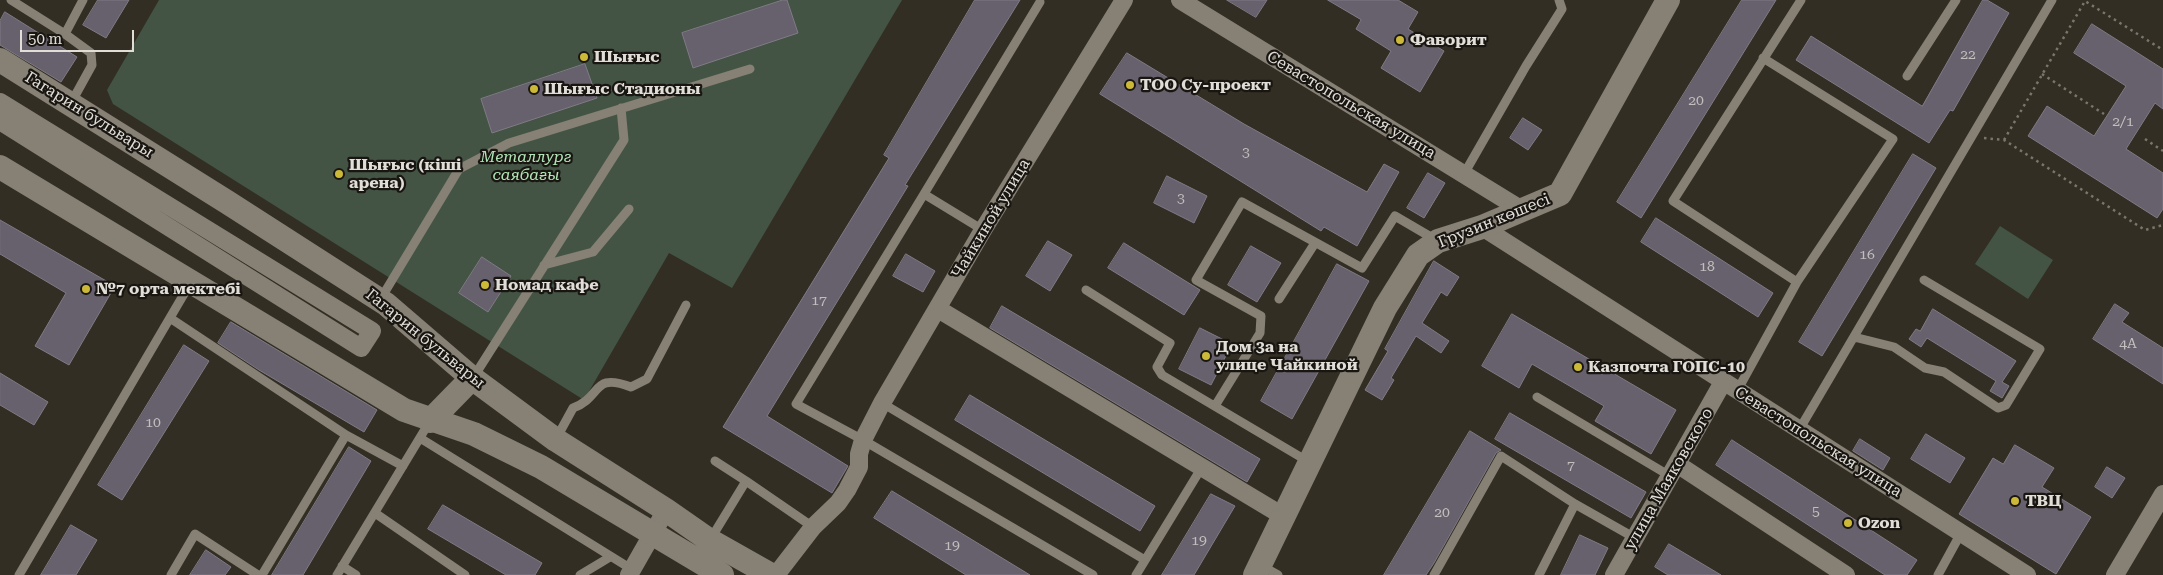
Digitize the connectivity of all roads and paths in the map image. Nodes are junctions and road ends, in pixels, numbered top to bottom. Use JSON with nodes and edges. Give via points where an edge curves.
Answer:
{"nodes":[{"id":1,"x":11,"y":0,"type":"edge"},
{"id":2,"x":83,"y":0,"type":"edge"},
{"id":3,"x":1124,"y":0,"type":"edge"},
{"id":4,"x":1180,"y":0,"type":"edge"},
{"id":5,"x":1559,"y":0,"type":"edge"},
{"id":6,"x":1668,"y":0,"type":"edge"},
{"id":7,"x":1800,"y":0,"type":"edge"},
{"id":8,"x":1956,"y":0,"type":"edge"},
{"id":9,"x":2052,"y":0,"type":"edge"},
{"id":10,"x":1040,"y":2,"type":"dead end"},
{"id":11,"x":65,"y":34,"type":"junction"},
{"id":12,"x":2163,"y":50,"type":"edge"},
{"id":13,"x":1764,"y":58,"type":"junction"},
{"id":14,"x":0,"y":60,"type":"edge"},
{"id":15,"x":750,"y":69,"type":"dead end"},
{"id":16,"x":2042,"y":74,"type":"junction"},
{"id":17,"x":1907,"y":76,"type":"dead end"},
{"id":18,"x":0,"y":102,"type":"edge"},
{"id":19,"x":71,"y":103,"type":"junction"},
{"id":20,"x":621,"y":108,"type":"junction"},
{"id":21,"x":2104,"y":114,"type":"dead end"},
{"id":22,"x":0,"y":121,"type":"edge"},
{"id":23,"x":1972,"y":137,"type":"junction"},
{"id":24,"x":2145,"y":139,"type":"dead end"},
{"id":25,"x":2004,"y":140,"type":"junction"},
{"id":26,"x":2163,"y":150,"type":"edge"},
{"id":27,"x":0,"y":167,"type":"edge"},
{"id":28,"x":1464,"y":174,"type":"junction"},
{"id":29,"x":924,"y":194,"type":"junction"},
{"id":30,"x":629,"y":209,"type":"dead end"},
{"id":31,"x":1522,"y":210,"type":"junction"},
{"id":32,"x":197,"y":223,"type":"junction"},
{"id":33,"x":2163,"y":225,"type":"edge"},
{"id":34,"x":1482,"y":227,"type":"junction"},
{"id":35,"x":983,"y":230,"type":"junction"},
{"id":36,"x":187,"y":240,"type":"junction"},
{"id":37,"x":1438,"y":241,"type":"junction"},
{"id":38,"x":1315,"y":243,"type":"junction"},
{"id":39,"x":544,"y":265,"type":"junction"},
{"id":40,"x":1924,"y":280,"type":"dead end"},
{"id":41,"x":191,"y":282,"type":"junction"},
{"id":42,"x":1797,"y":282,"type":"junction"},
{"id":43,"x":1086,"y":290,"type":"dead end"},
{"id":44,"x":1279,"y":299,"type":"dead end"},
{"id":45,"x":380,"y":300,"type":"junction"},
{"id":46,"x":686,"y":304,"type":"dead end"},
{"id":47,"x":938,"y":309,"type":"junction"},
{"id":48,"x":170,"y":318,"type":"junction"},
{"id":49,"x":1854,"y":337,"type":"junction"},
{"id":50,"x":472,"y":378,"type":"junction"},
{"id":51,"x":1730,"y":387,"type":"junction"},
{"id":52,"x":1537,"y":397,"type":"dead end"},
{"id":53,"x":882,"y":403,"type":"junction"},
{"id":54,"x":1215,"y":406,"type":"junction"},
{"id":55,"x":425,"y":429,"type":"junction"},
{"id":56,"x":1800,"y":430,"type":"junction"},
{"id":57,"x":346,"y":435,"type":"junction"},
{"id":58,"x":556,"y":440,"type":"junction"},
{"id":59,"x":863,"y":440,"type":"junction"},
{"id":60,"x":715,"y":461,"type":"dead end"},
{"id":61,"x":1309,"y":462,"type":"junction"},
{"id":62,"x":403,"y":466,"type":"junction"},
{"id":63,"x":1202,"y":467,"type":"junction"},
{"id":64,"x":1673,"y":470,"type":"junction"},
{"id":65,"x":746,"y":480,"type":"junction"},
{"id":66,"x":2163,"y":494,"type":"edge"},
{"id":67,"x":1575,"y":504,"type":"junction"},
{"id":68,"x":666,"y":510,"type":"junction"},
{"id":69,"x":375,"y":513,"type":"junction"},
{"id":70,"x":1283,"y":516,"type":"junction"},
{"id":71,"x":813,"y":527,"type":"junction"},
{"id":72,"x":653,"y":532,"type":"junction"},
{"id":73,"x":1961,"y":533,"type":"junction"},
{"id":74,"x":1635,"y":538,"type":"junction"},
{"id":75,"x":709,"y":540,"type":"junction"},
{"id":76,"x":610,"y":556,"type":"junction"},
{"id":77,"x":1145,"y":560,"type":"junction"},
{"id":78,"x":342,"y":566,"type":"junction"},
{"id":79,"x":1264,"y":571,"type":"edge"},
{"id":80,"x":631,"y":572,"type":"edge"},
{"id":81,"x":19,"y":575,"type":"edge"},
{"id":82,"x":171,"y":575,"type":"edge"},
{"id":83,"x":260,"y":575,"type":"edge"},
{"id":84,"x":337,"y":575,"type":"edge"},
{"id":85,"x":356,"y":575,"type":"edge"},
{"id":86,"x":465,"y":575,"type":"edge"},
{"id":87,"x":580,"y":575,"type":"edge"},
{"id":88,"x":722,"y":575,"type":"edge"},
{"id":89,"x":772,"y":575,"type":"edge"},
{"id":90,"x":776,"y":575,"type":"edge"},
{"id":91,"x":1092,"y":575,"type":"edge"},
{"id":92,"x":1136,"y":575,"type":"edge"},
{"id":93,"x":1434,"y":575,"type":"edge"},
{"id":94,"x":1539,"y":575,"type":"edge"},
{"id":95,"x":1614,"y":575,"type":"edge"},
{"id":96,"x":1846,"y":575,"type":"edge"},
{"id":97,"x":1938,"y":575,"type":"edge"},
{"id":98,"x":2027,"y":575,"type":"edge"},
{"id":99,"x":2115,"y":575,"type":"edge"}],
"edges":[{"from":1,"to":11,"type":"lane"},
{"from":2,"to":11,"type":"lane"},
{"from":3,"to":35,"type":"street","name":"Чайкиной улица"},
{"from":4,"to":28,"type":"street","name":"Севастопольская улица"},
{"from":5,"to":28,"type":"lane","via":[[1562,9]]},
{"from":6,"to":31,"type":"main road","name":"Грузин көшесі","via":[[1560,194]]},
{"from":7,"to":13,"type":"lane"},
{"from":8,"to":17,"type":"lane"},
{"from":9,"to":23,"type":"lane"},
{"from":10,"to":29,"type":"lane"},
{"from":11,"to":19,"type":"lane","via":[[91,53],[92,65]]},
{"from":12,"to":16,"type":"path","via":[[2085,1]]},
{"from":13,"to":42,"type":"lane","via":[[1673,201]]},
{"from":13,"to":42,"type":"lane","via":[[1893,139]]},
{"from":14,"to":19,"type":"main road","name":"Гагарин бульвары"},
{"from":15,"to":20,"type":"lane"},
{"from":16,"to":21,"type":"path"},
{"from":16,"to":25,"type":"path"},
{"from":18,"to":32,"type":"street"},
{"from":19,"to":45,"type":"main road","name":"Гагарин бульвары"},
{"from":20,"to":39,"type":"lane","via":[[624,140]]},
{"from":20,"to":45,"type":"lane","via":[[509,143],[459,170]]},
{"from":22,"to":36,"type":"street"},
{"from":23,"to":25,"type":"path"},
{"from":23,"to":49,"type":"lane"},
{"from":24,"to":26,"type":"path"},
{"from":25,"to":33,"type":"path","via":[[2145,230]]},
{"from":27,"to":41,"type":"main road"},
{"from":28,"to":31,"type":"street","name":"Севастопольская улица"},
{"from":29,"to":35,"type":"lane"},
{"from":29,"to":59,"type":"lane","via":[[796,404]]},
{"from":30,"to":39,"type":"lane","via":[[593,252]]},
{"from":31,"to":34,"type":"main road","name":"Грузин көшесі"},
{"from":32,"to":36,"type":"street"},
{"from":32,"to":36,"type":"street","via":[[372,331],[361,348]]},
{"from":34,"to":37,"type":"main road","name":"Грузин көшесі"},
{"from":34,"to":51,"type":"street","name":"Севастопольская улица"},
{"from":35,"to":47,"type":"street","name":"Чайкиной улица"},
{"from":37,"to":38,"type":"lane","via":[[1395,216],[1362,268]]},
{"from":37,"to":61,"type":"main road","name":"Грузин көшесі","via":[[1418,255],[1385,308]]},
{"from":38,"to":44,"type":"lane"},
{"from":38,"to":54,"type":"lane","via":[[1242,202],[1196,280],[1261,316],[1260,333]]},
{"from":39,"to":50,"type":"lane"},
{"from":40,"to":49,"type":"lane","via":[[2040,349],[2006,405],[1998,408],[1944,372],[1925,368],[1894,347]]},
{"from":41,"to":48,"type":"lane"},
{"from":41,"to":55,"type":"main road","via":[[404,410]]},
{"from":42,"to":51,"type":"lane"},
{"from":43,"to":54,"type":"lane","via":[[1170,343],[1157,367],[1162,374]]},
{"from":45,"to":50,"type":"main road","name":"Гагарин бульвары"},
{"from":46,"to":58,"type":"lane","via":[[647,379],[631,387],[615,381],[601,384],[582,405],[574,408]]},
{"from":47,"to":53,"type":"street","name":"Чайкиной улица"},
{"from":47,"to":63,"type":"street"},
{"from":48,"to":57,"type":"lane"},
{"from":48,"to":81,"type":"lane"},
{"from":49,"to":56,"type":"lane"},
{"from":50,"to":55,"type":"main road"},
{"from":50,"to":58,"type":"main road","name":"Гагарин бульвары"},
{"from":51,"to":56,"type":"street","name":"Севастопольская улица"},
{"from":51,"to":64,"type":"street","name":"улица Маяковского"},
{"from":52,"to":64,"type":"lane"},
{"from":53,"to":59,"type":"street","name":"Чайкиной улица"},
{"from":53,"to":77,"type":"lane"},
{"from":54,"to":61,"type":"lane"},
{"from":55,"to":62,"type":"lane"},
{"from":55,"to":72,"type":"main road","via":[[474,434],[541,466]]},
{"from":55,"to":76,"type":"lane"},
{"from":56,"to":73,"type":"street","name":"Севастопольская улица"},
{"from":57,"to":62,"type":"lane"},
{"from":57,"to":83,"type":"lane"},
{"from":58,"to":68,"type":"main road","name":"Гагарин бульвары"},
{"from":59,"to":71,"type":"street","name":"Чайкиной улица","via":[[859,467],[847,490]]},
{"from":59,"to":91,"type":"lane"},
{"from":60,"to":65,"type":"lane"},
{"from":61,"to":70,"type":"main road","name":"Грузин көшесі"},
{"from":62,"to":69,"type":"lane"},
{"from":63,"to":70,"type":"street"},
{"from":63,"to":77,"type":"lane"},
{"from":64,"to":74,"type":"street","name":"улица Маяковского"},
{"from":64,"to":96,"type":"street"},
{"from":65,"to":71,"type":"lane"},
{"from":65,"to":75,"type":"lane"},
{"from":66,"to":99,"type":"street"},
{"from":67,"to":74,"type":"lane"},
{"from":67,"to":93,"type":"lane","via":[[1501,456]]},
{"from":67,"to":94,"type":"lane"},
{"from":68,"to":72,"type":"street"},
{"from":68,"to":75,"type":"main road","name":"Гагарин бульвары"},
{"from":69,"to":78,"type":"lane"},
{"from":69,"to":86,"type":"lane"},
{"from":70,"to":79,"type":"main road","name":"Грузин көшесі"},
{"from":71,"to":90,"type":"street","name":"Чайкиной улица"},
{"from":72,"to":80,"type":"street"},
{"from":72,"to":88,"type":"main road"},
{"from":73,"to":97,"type":"lane"},
{"from":73,"to":98,"type":"street","name":"Севастопольская улица"},
{"from":74,"to":95,"type":"street","name":"улица Маяковского"},
{"from":75,"to":89,"type":"main road","name":"Гагарин бульвары"},
{"from":76,"to":80,"type":"lane"},
{"from":76,"to":87,"type":"lane"},
{"from":77,"to":92,"type":"lane"},
{"from":78,"to":84,"type":"lane"},
{"from":78,"to":85,"type":"lane"},
{"from":82,"to":83,"type":"lane","via":[[195,534]]}]}
